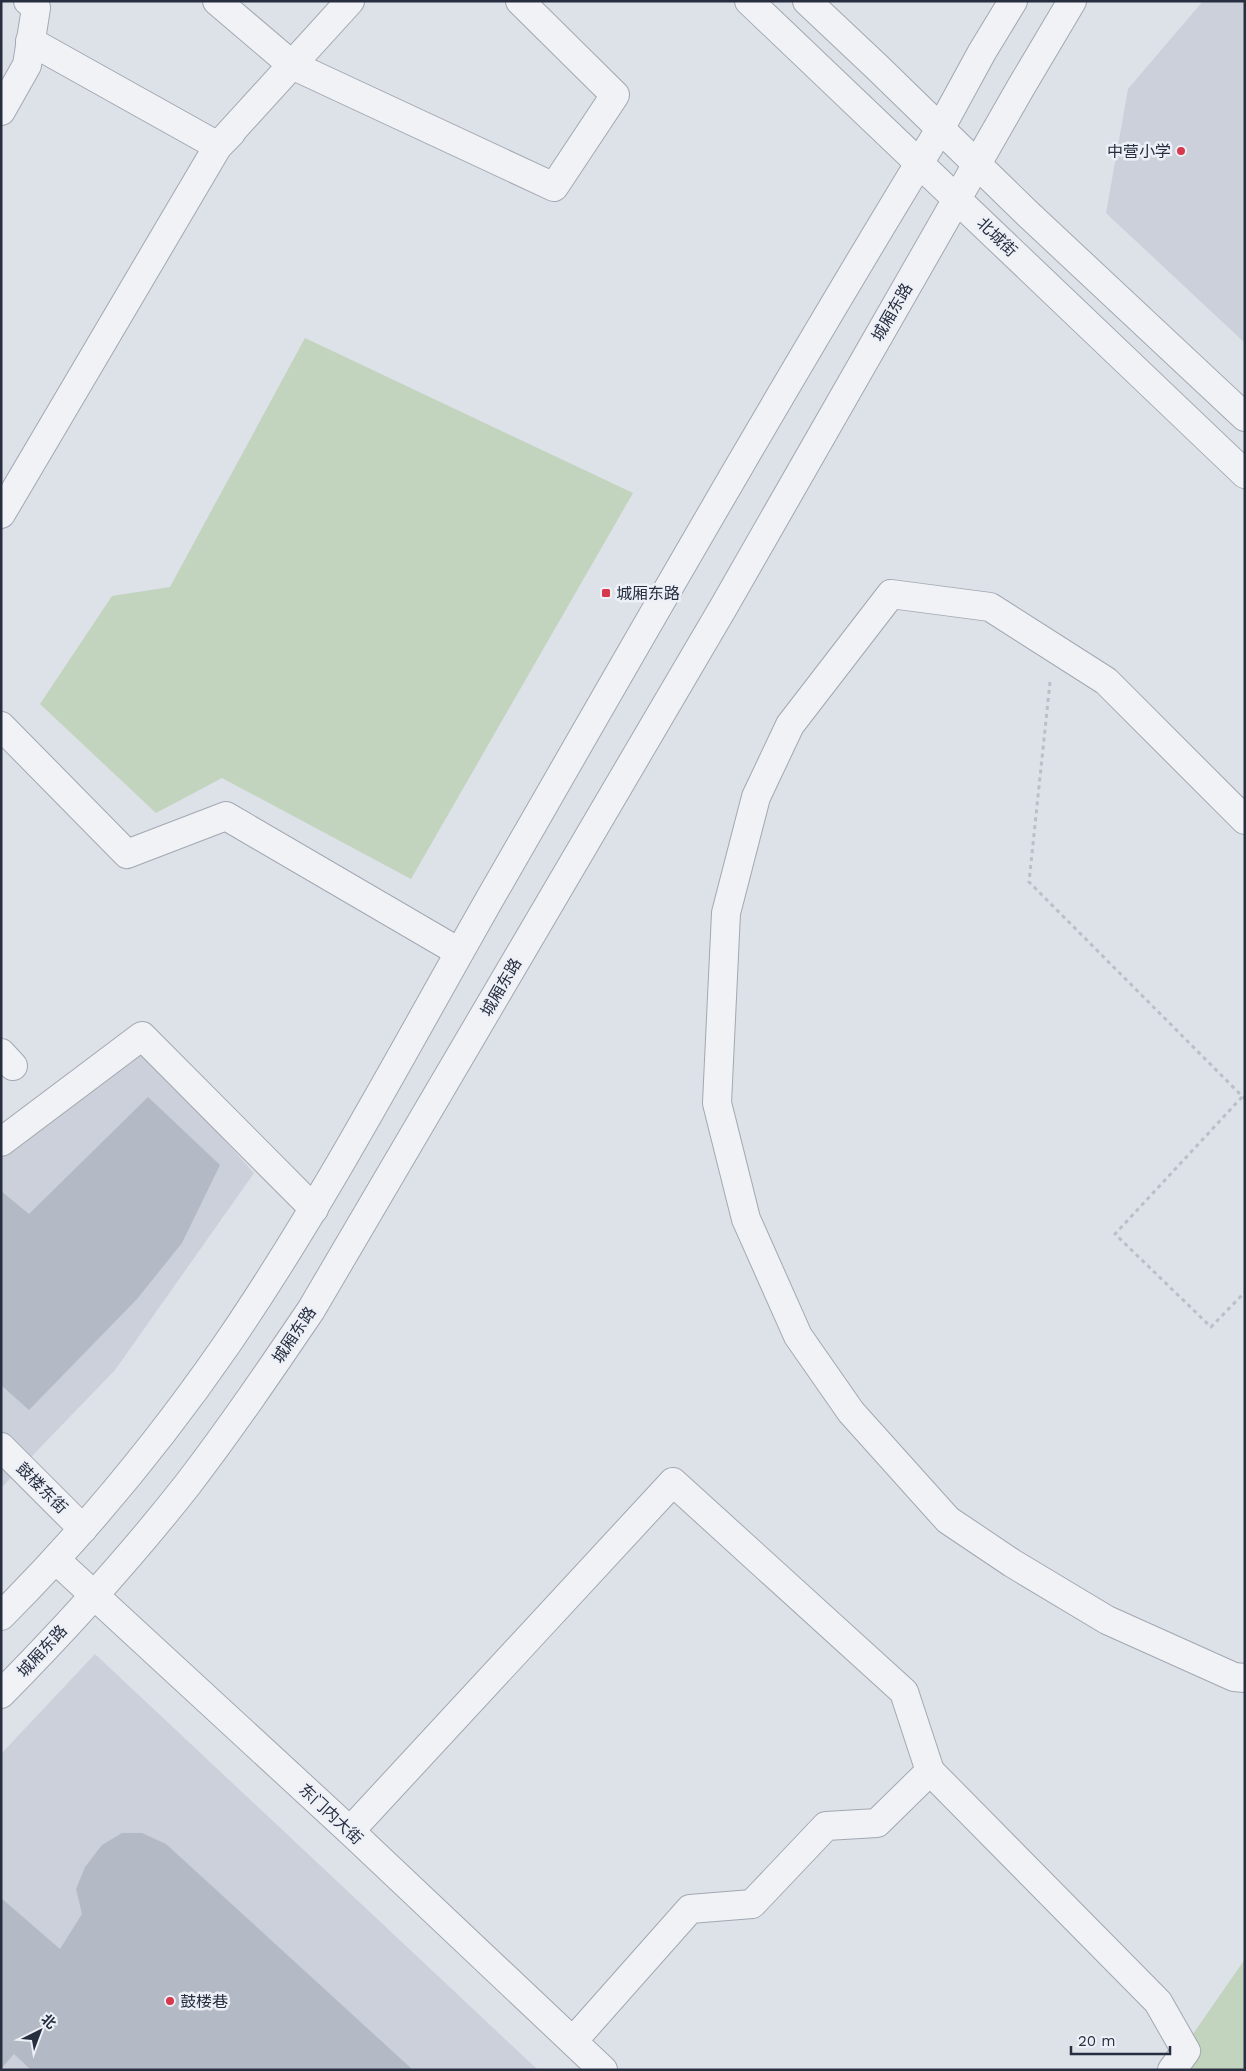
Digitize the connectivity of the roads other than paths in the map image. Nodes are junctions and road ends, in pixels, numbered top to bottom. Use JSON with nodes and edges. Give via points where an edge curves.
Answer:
{"nodes":[{"id":1,"x":28,"y":1,"type":"edge"},
{"id":2,"x":217,"y":1,"type":"edge"},
{"id":3,"x":350,"y":1,"type":"edge"},
{"id":4,"x":361,"y":1,"type":"edge"},
{"id":5,"x":520,"y":1,"type":"edge"},
{"id":6,"x":749,"y":1,"type":"edge"},
{"id":7,"x":807,"y":1,"type":"edge"},
{"id":8,"x":1013,"y":1,"type":"edge"},
{"id":9,"x":1072,"y":1,"type":"edge"},
{"id":10,"x":30,"y":41,"type":"junction"},
{"id":11,"x":294,"y":66,"type":"junction"},
{"id":12,"x":1,"y":111,"type":"edge"},
{"id":13,"x":940,"y":129,"type":"junction"},
{"id":14,"x":218,"y":146,"type":"junction"},
{"id":15,"x":920,"y":162,"type":"junction"},
{"id":16,"x":978,"y":164,"type":"junction"},
{"id":17,"x":957,"y":198,"type":"junction"},
{"id":18,"x":1245,"y":417,"type":"edge"},
{"id":19,"x":1245,"y":474,"type":"edge"},
{"id":20,"x":1,"y":514,"type":"edge"},
{"id":21,"x":1,"y":726,"type":"edge"},
{"id":22,"x":1245,"y":820,"type":"edge"},
{"id":23,"x":460,"y":952,"type":"junction"},
{"id":24,"x":1,"y":1142,"type":"edge"},
{"id":25,"x":314,"y":1209,"type":"junction"},
{"id":26,"x":1,"y":1447,"type":"edge"},
{"id":27,"x":83,"y":1529,"type":"junction"},
{"id":28,"x":56,"y":1560,"type":"junction"},
{"id":29,"x":94,"y":1596,"type":"junction"},
{"id":30,"x":1,"y":1616,"type":"edge"},
{"id":31,"x":1245,"y":1678,"type":"edge"},
{"id":32,"x":1,"y":1694,"type":"edge"},
{"id":33,"x":930,"y":1771,"type":"junction"},
{"id":34,"x":350,"y":1831,"type":"junction"},
{"id":35,"x":573,"y":2041,"type":"junction"},
{"id":36,"x":604,"y":2070,"type":"edge"},
{"id":37,"x":1172,"y":2070,"type":"edge"}],
"edges":[{"from":1,"to":10,"type":"street","via":[[36,8]]},
{"from":2,"to":11,"type":"street"},
{"from":3,"to":11,"type":"street"},
{"from":4,"to":11,"type":"street"},
{"from":5,"to":11,"type":"street","via":[[615,95],[554,187]]},
{"from":6,"to":15,"type":"street","name":"北城街"},
{"from":7,"to":13,"type":"street"},
{"from":8,"to":13,"type":"street"},
{"from":9,"to":16,"type":"street","name":"城厢东路"},
{"from":10,"to":12,"type":"street","via":[[27,65]]},
{"from":10,"to":14,"type":"street"},
{"from":11,"to":14,"type":"street"},
{"from":13,"to":15,"type":"street"},
{"from":13,"to":16,"type":"street"},
{"from":14,"to":20,"type":"street"},
{"from":15,"to":17,"type":"street","name":"北城街"},
{"from":15,"to":23,"type":"street","via":[[655,612]]},
{"from":16,"to":17,"type":"street","name":"城厢东路"},
{"from":16,"to":18,"type":"street"},
{"from":17,"to":19,"type":"street","name":"北城街"},
{"from":17,"to":29,"type":"street","name":"城厢东路","via":[[723,608],[311,1310],[188,1484]]},
{"from":21,"to":23,"type":"street","via":[[127,854],[226,816]]},
{"from":22,"to":31,"type":"street","via":[[1106,680],[990,607],[891,594],[790,725],[756,797],[726,913],[717,1103],[746,1219],[798,1336],[851,1412],[948,1520],[1107,1620],[1234,1677]]},
{"from":23,"to":25,"type":"street"},
{"from":24,"to":25,"type":"street","via":[[142,1036]]},
{"from":25,"to":27,"type":"street","via":[[228,1343],[150,1449]]},
{"from":26,"to":27,"type":"street","name":"鼓楼东街"},
{"from":27,"to":28,"type":"street"},
{"from":28,"to":29,"type":"street","name":"东门内大街"},
{"from":28,"to":30,"type":"street"},
{"from":29,"to":32,"type":"street","name":"城厢东路"},
{"from":29,"to":34,"type":"street","name":"东门内大街"},
{"from":33,"to":34,"type":"street","via":[[904,1692],[673,1482]]},
{"from":33,"to":35,"type":"street","via":[[877,1823],[826,1826],[752,1904],[690,1909]]},
{"from":33,"to":37,"type":"street","via":[[1158,2002],[1186,2051]]},
{"from":34,"to":35,"type":"street","name":"东门内大街"},
{"from":35,"to":36,"type":"street","name":"东门内大街"}]}
